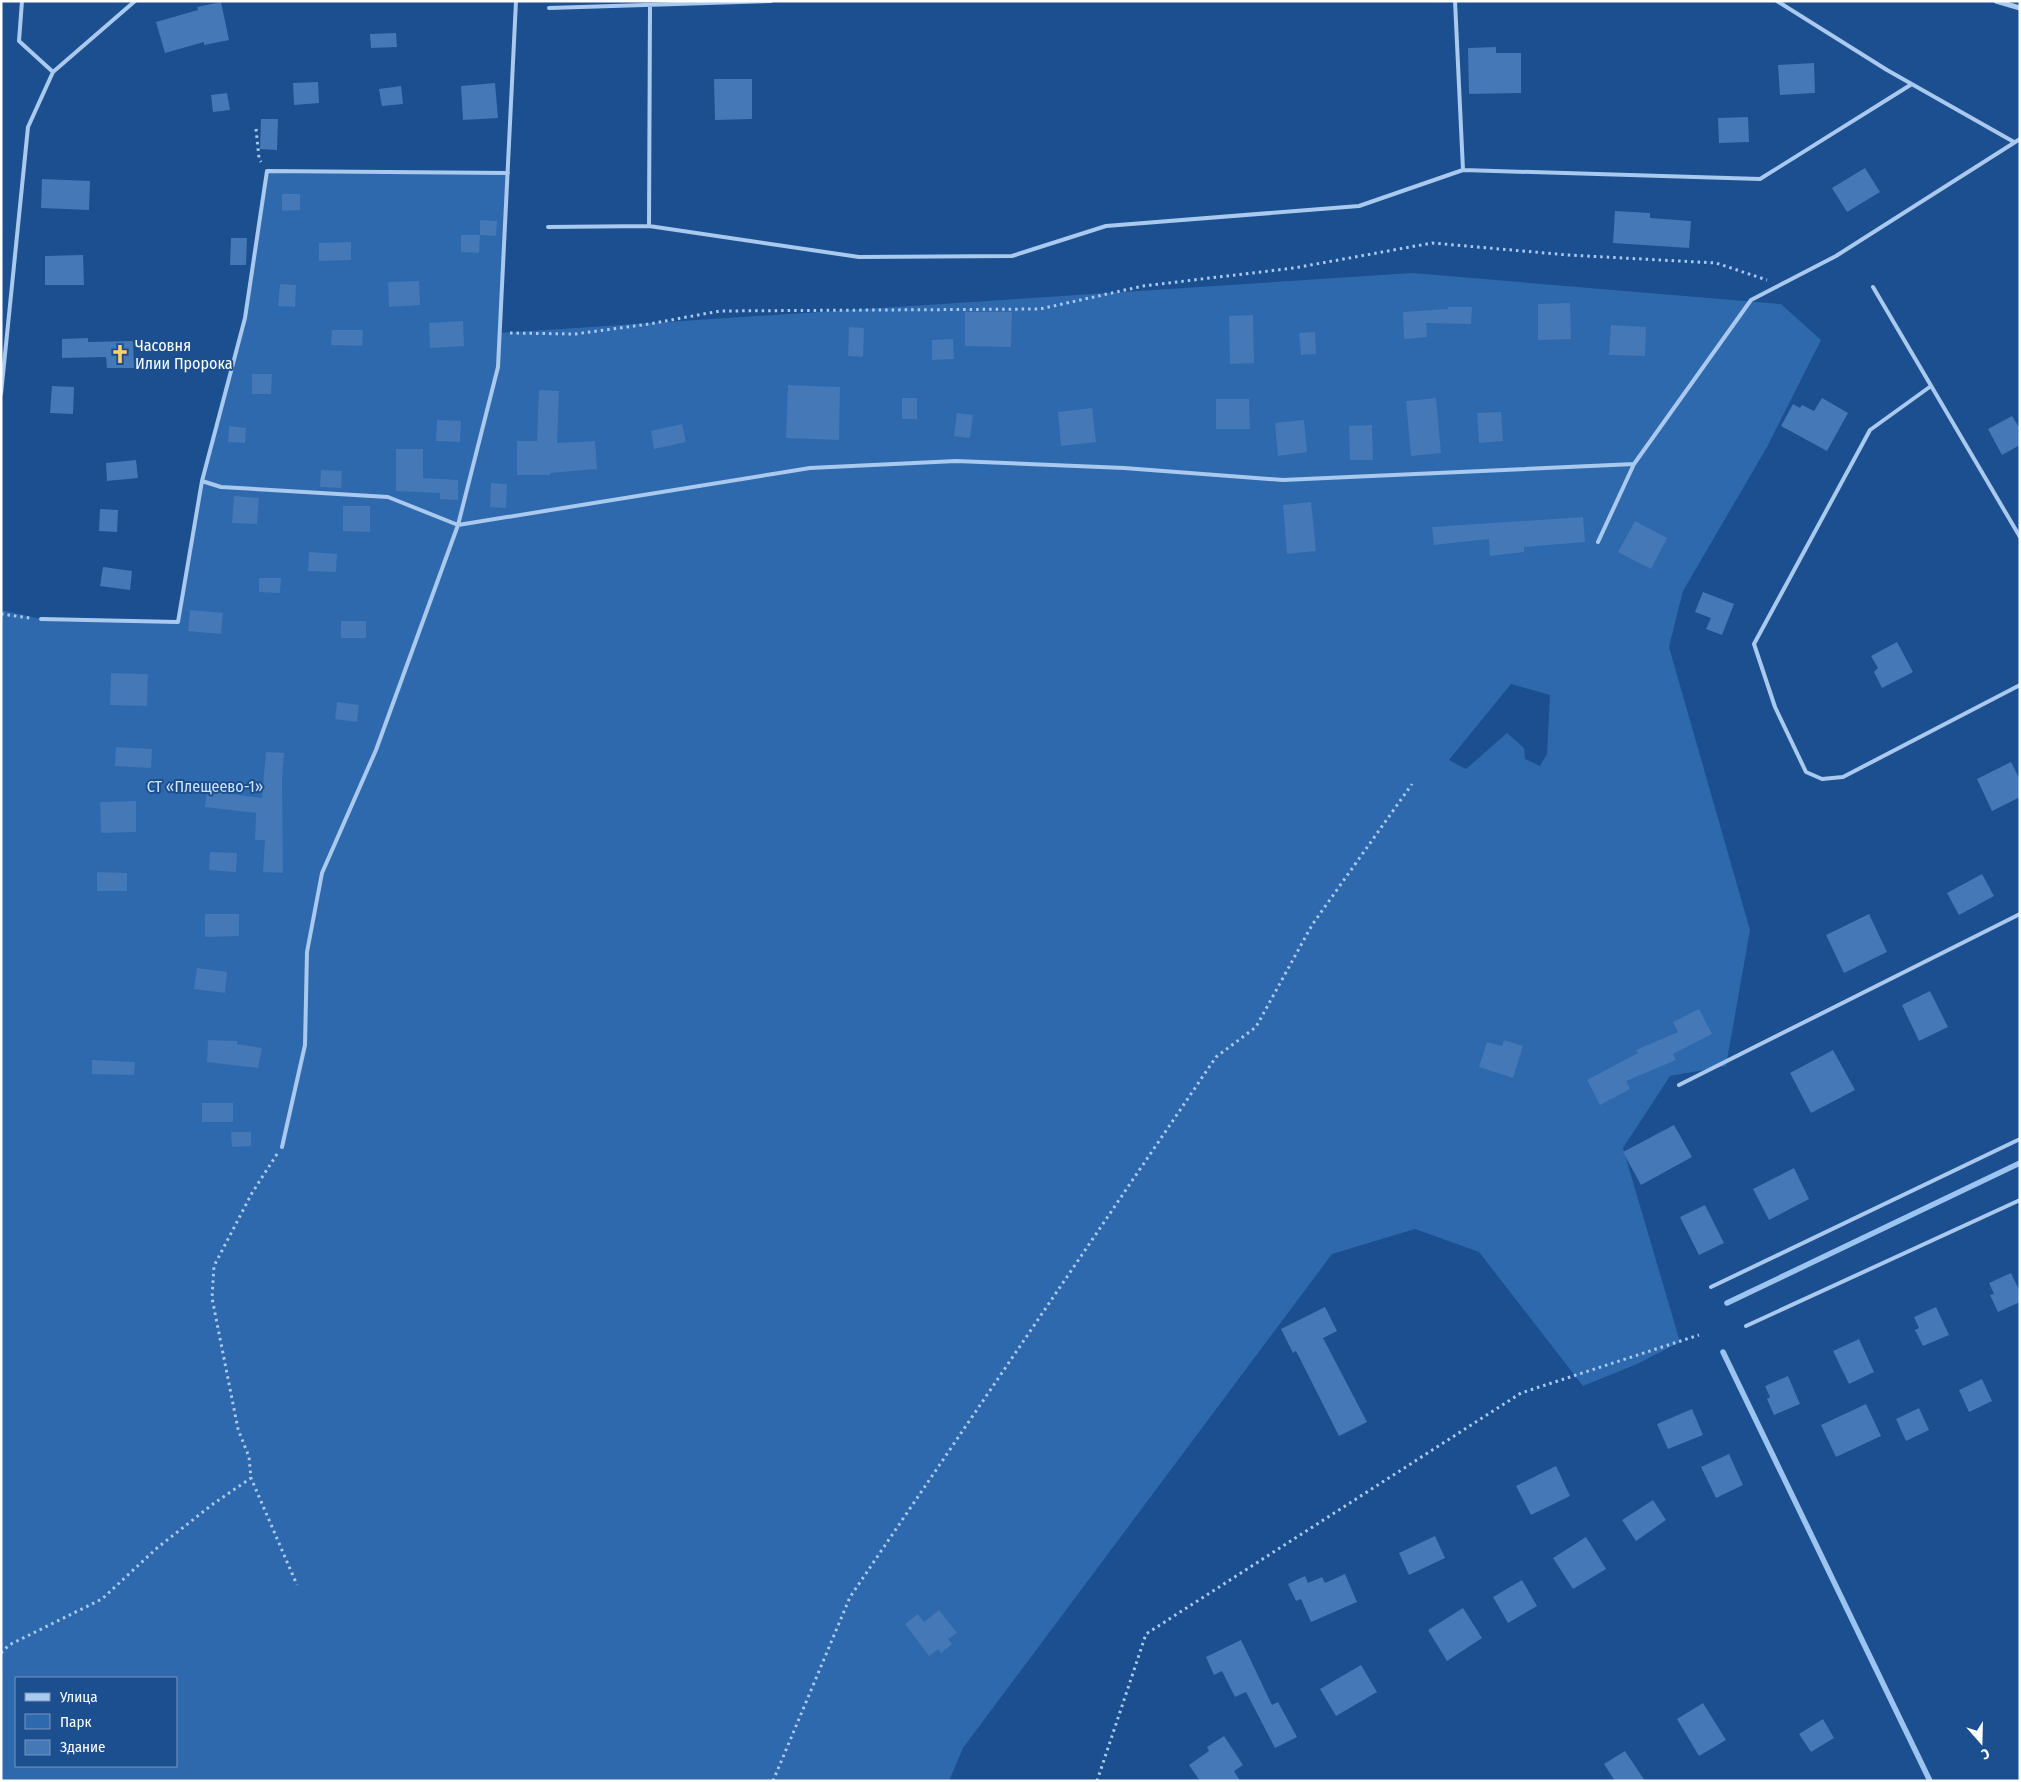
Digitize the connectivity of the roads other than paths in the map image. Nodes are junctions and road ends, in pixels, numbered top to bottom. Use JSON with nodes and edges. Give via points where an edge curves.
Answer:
{"nodes":[{"id":1,"x":22,"y":1,"type":"edge"},
{"id":2,"x":135,"y":1,"type":"edge"},
{"id":3,"x":516,"y":1,"type":"edge"},
{"id":4,"x":771,"y":1,"type":"edge"},
{"id":5,"x":1455,"y":1,"type":"edge"},
{"id":6,"x":1777,"y":1,"type":"edge"},
{"id":7,"x":1996,"y":1,"type":"edge"},
{"id":8,"x":650,"y":5,"type":"junction"},
{"id":9,"x":549,"y":8,"type":"dead end"},
{"id":10,"x":2020,"y":8,"type":"edge"},
{"id":11,"x":53,"y":72,"type":"junction"},
{"id":12,"x":1912,"y":84,"type":"junction"},
{"id":13,"x":2020,"y":139,"type":"edge"},
{"id":14,"x":2014,"y":142,"type":"junction"},
{"id":15,"x":1463,"y":170,"type":"junction"},
{"id":16,"x":508,"y":173,"type":"junction"},
{"id":17,"x":649,"y":226,"type":"junction"},
{"id":18,"x":548,"y":227,"type":"dead end"},
{"id":19,"x":1873,"y":287,"type":"dead end"},
{"id":20,"x":1931,"y":386,"type":"junction"},
{"id":21,"x":1,"y":394,"type":"edge"},
{"id":22,"x":1634,"y":464,"type":"junction"},
{"id":23,"x":202,"y":481,"type":"junction"},
{"id":24,"x":458,"y":525,"type":"junction"},
{"id":25,"x":2020,"y":538,"type":"edge"},
{"id":26,"x":1598,"y":542,"type":"dead end"},
{"id":27,"x":41,"y":619,"type":"road end"},
{"id":28,"x":2020,"y":685,"type":"edge"},
{"id":29,"x":2020,"y":914,"type":"edge"},
{"id":30,"x":1679,"y":1085,"type":"dead end"},
{"id":31,"x":2020,"y":1139,"type":"edge"},
{"id":32,"x":282,"y":1147,"type":"road end"},
{"id":33,"x":2020,"y":1200,"type":"edge"},
{"id":34,"x":1711,"y":1287,"type":"dead end"},
{"id":35,"x":1746,"y":1326,"type":"dead end"}],
"edges":[{"from":1,"to":11,"type":"lane","via":[[18,41]]},
{"from":2,"to":11,"type":"lane"},
{"from":3,"to":16,"type":"lane"},
{"from":4,"to":8,"type":"lane"},
{"from":5,"to":15,"type":"lane"},
{"from":6,"to":12,"type":"lane"},
{"from":7,"to":10,"type":"street"},
{"from":8,"to":9,"type":"lane"},
{"from":8,"to":17,"type":"lane"},
{"from":11,"to":21,"type":"lane","via":[[28,127]]},
{"from":12,"to":14,"type":"lane"},
{"from":12,"to":15,"type":"lane","via":[[1760,178]]},
{"from":13,"to":14,"type":"lane"},
{"from":14,"to":22,"type":"lane","via":[[1836,256],[1752,300]]},
{"from":15,"to":17,"type":"lane","via":[[1359,206],[1106,226],[1012,256],[859,257]]},
{"from":16,"to":23,"type":"lane","via":[[267,171],[245,318]]},
{"from":16,"to":24,"type":"lane","via":[[498,367]]},
{"from":17,"to":18,"type":"lane"},
{"from":19,"to":20,"type":"lane"},
{"from":20,"to":25,"type":"lane"},
{"from":20,"to":28,"type":"lane","via":[[1870,430],[1754,644],[1775,707],[1806,772],[1822,779],[1843,777]]},
{"from":22,"to":24,"type":"lane","via":[[1283,480],[1124,468],[956,461],[810,468]]},
{"from":22,"to":26,"type":"lane"},
{"from":23,"to":24,"type":"lane","via":[[221,488],[388,497]]},
{"from":23,"to":27,"type":"lane","via":[[178,622]]},
{"from":24,"to":32,"type":"lane","via":[[376,750],[322,873],[307,952],[305,1045]]},
{"from":29,"to":30,"type":"lane"},
{"from":31,"to":34,"type":"lane"},
{"from":33,"to":35,"type":"lane"}]}
